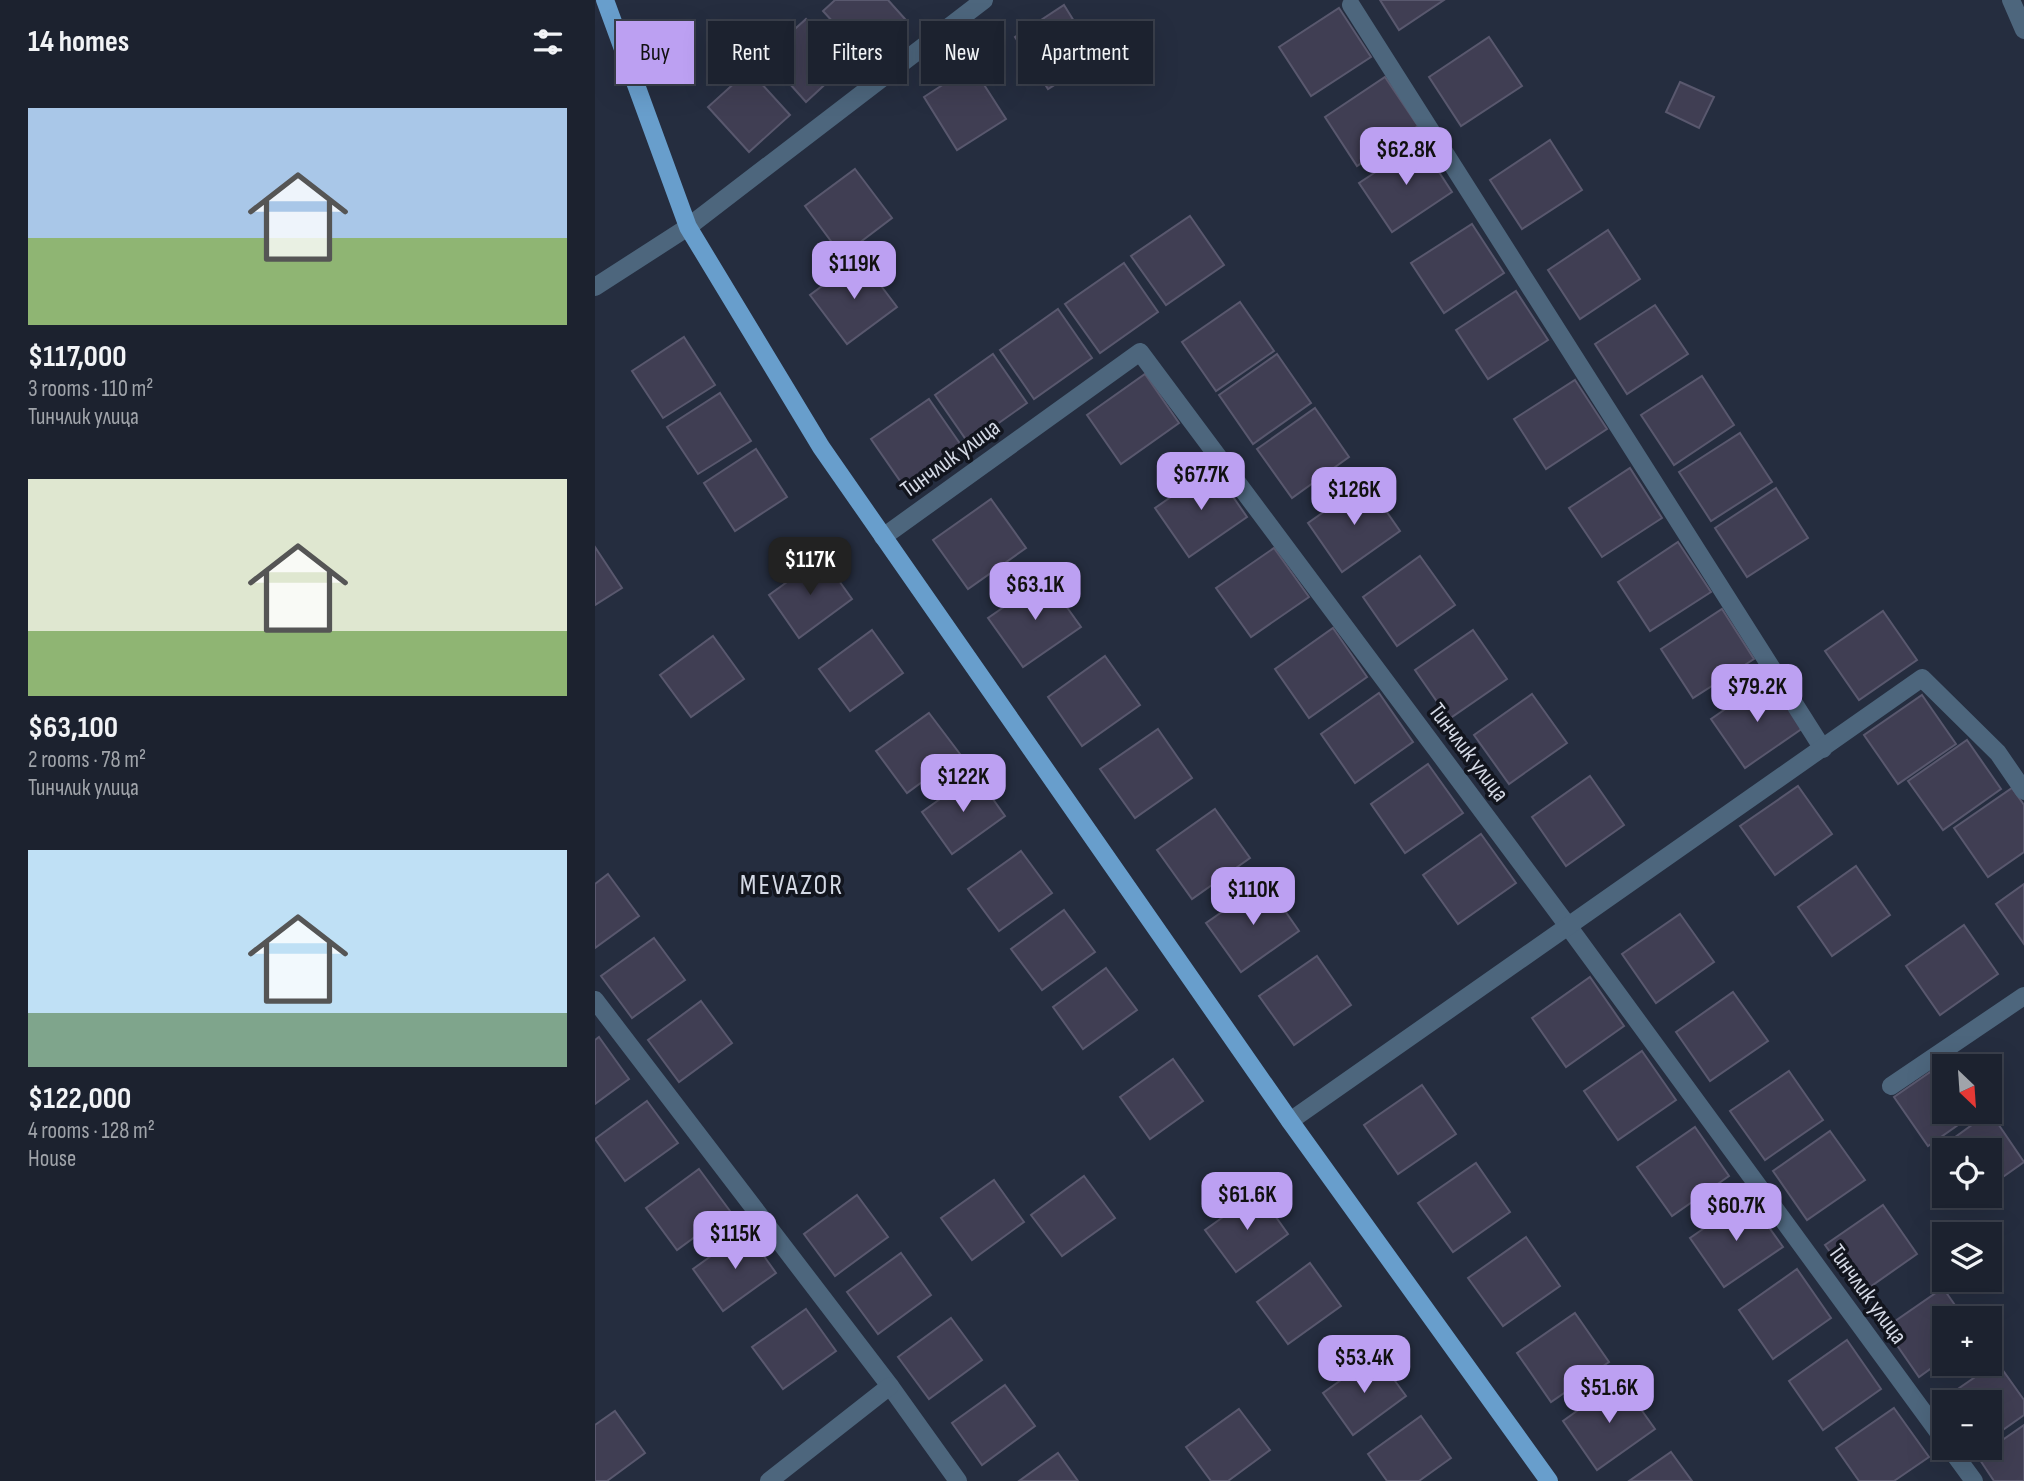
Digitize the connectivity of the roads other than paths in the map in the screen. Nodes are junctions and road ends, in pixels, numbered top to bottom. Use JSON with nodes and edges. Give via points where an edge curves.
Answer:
{"nodes":[{"id":1,"x":605,"y":0,"type":"edge"},
{"id":2,"x":984,"y":0,"type":"edge"},
{"id":3,"x":2011,"y":0,"type":"edge"},
{"id":4,"x":1351,"y":5,"type":"dead end"},
{"id":5,"x":2024,"y":30,"type":"edge"},
{"id":6,"x":688,"y":227,"type":"junction"},
{"id":7,"x":595,"y":287,"type":"edge"},
{"id":8,"x":883,"y":537,"type":"junction"},
{"id":9,"x":1823,"y":748,"type":"junction"},
{"id":10,"x":2024,"y":791,"type":"edge"},
{"id":11,"x":1568,"y":926,"type":"junction"},
{"id":12,"x":2024,"y":996,"type":"edge"},
{"id":13,"x":595,"y":1000,"type":"edge"},
{"id":14,"x":1891,"y":1086,"type":"dead end"},
{"id":15,"x":1290,"y":1121,"type":"junction"},
{"id":16,"x":890,"y":1386,"type":"junction"},
{"id":17,"x":1932,"y":1424,"type":"edge"},
{"id":18,"x":1959,"y":1460,"type":"edge"},
{"id":19,"x":769,"y":1481,"type":"edge"},
{"id":20,"x":958,"y":1481,"type":"edge"},
{"id":21,"x":1549,"y":1481,"type":"edge"},
{"id":22,"x":1974,"y":1481,"type":"edge"}],
"edges":[{"from":1,"to":6,"type":"main road"},
{"from":2,"to":6,"type":"street"},
{"from":3,"to":5,"type":"street"},
{"from":4,"to":9,"type":"street"},
{"from":6,"to":7,"type":"street"},
{"from":6,"to":8,"type":"main road","via":[[821,447]]},
{"from":8,"to":11,"type":"street","name":"Тинчлик улица","via":[[1140,352]]},
{"from":8,"to":15,"type":"main road"},
{"from":9,"to":10,"type":"street","via":[[1922,678],[1998,753]]},
{"from":9,"to":11,"type":"street"},
{"from":11,"to":15,"type":"street"},
{"from":11,"to":17,"type":"street","name":"Тинчлик улица"},
{"from":12,"to":14,"type":"street"},
{"from":13,"to":16,"type":"street"},
{"from":15,"to":21,"type":"main road"},
{"from":16,"to":19,"type":"street"},
{"from":16,"to":20,"type":"street"},
{"from":18,"to":22,"type":"street"}]}
